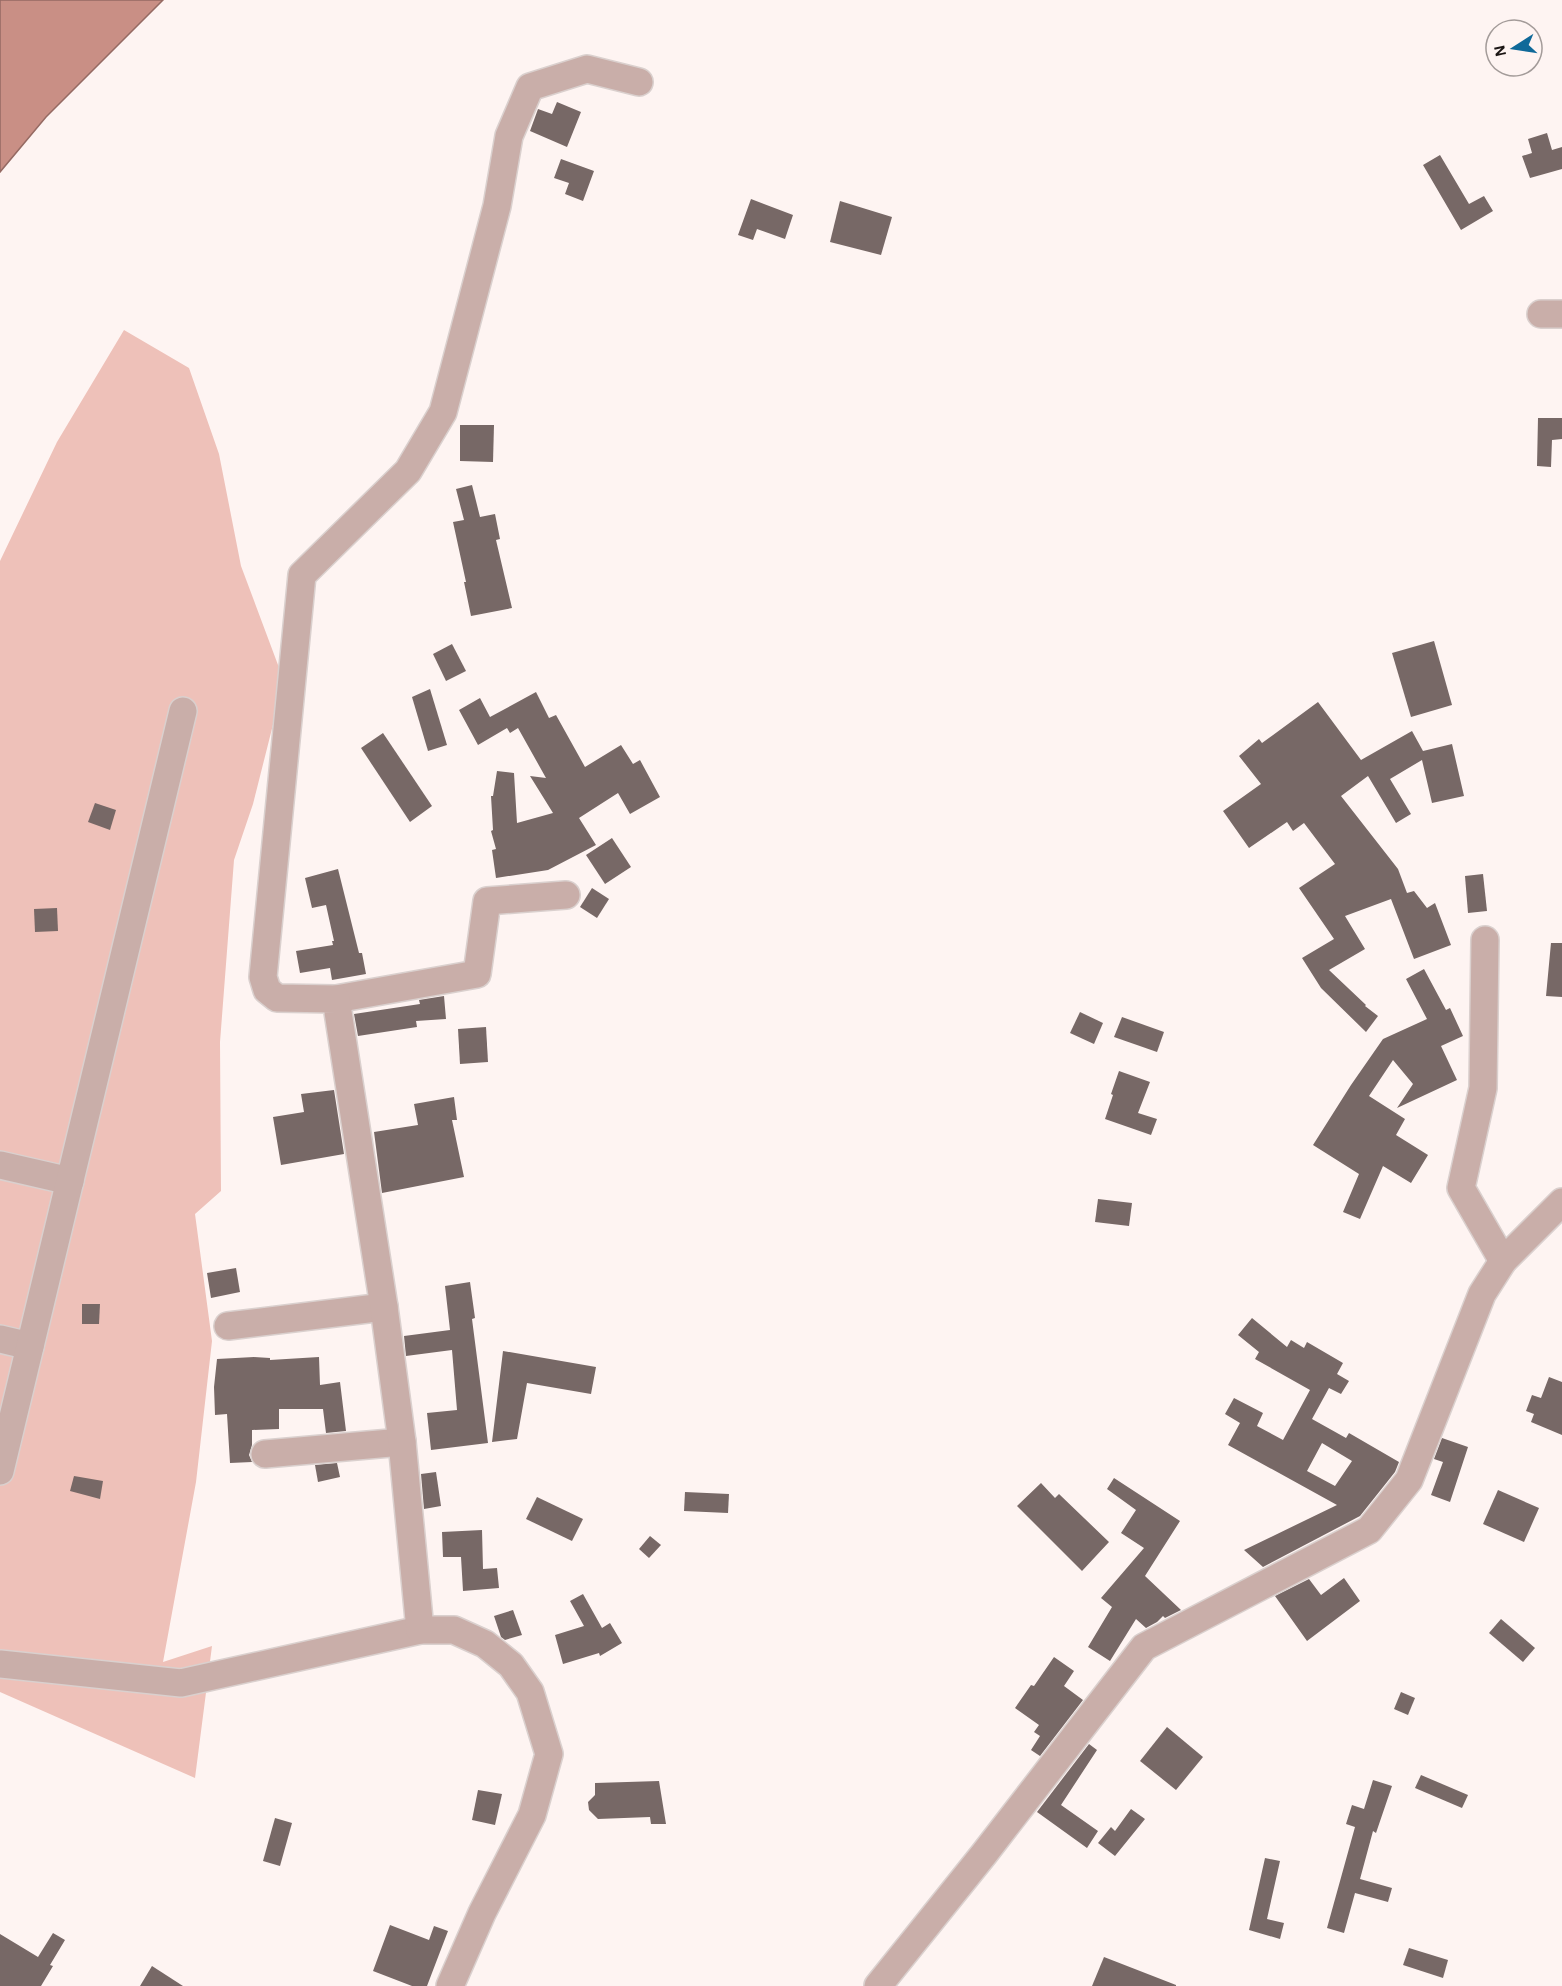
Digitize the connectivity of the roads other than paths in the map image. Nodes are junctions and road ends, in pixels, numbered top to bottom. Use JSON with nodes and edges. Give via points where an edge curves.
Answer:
{"nodes":[{"id":1,"x":639,"y":82,"type":"dead end"},
{"id":2,"x":183,"y":711,"type":"dead end"},
{"id":3,"x":566,"y":895,"type":"dead end"},
{"id":4,"x":1485,"y":940,"type":"dead end"},
{"id":5,"x":336,"y":999,"type":"junction"},
{"id":6,"x":0,"y":1165,"type":"edge"},
{"id":7,"x":70,"y":1181,"type":"junction"},
{"id":8,"x":1562,"y":1202,"type":"edge"},
{"id":9,"x":1503,"y":1261,"type":"junction"},
{"id":10,"x":384,"y":1307,"type":"junction"},
{"id":11,"x":228,"y":1326,"type":"dead end"},
{"id":12,"x":0,"y":1339,"type":"edge"},
{"id":13,"x":30,"y":1346,"type":"junction"},
{"id":14,"x":402,"y":1442,"type":"junction"},
{"id":15,"x":265,"y":1454,"type":"dead end"},
{"id":16,"x":0,"y":1471,"type":"edge"},
{"id":17,"x":420,"y":1630,"type":"junction"},
{"id":18,"x":0,"y":1664,"type":"edge"},
{"id":19,"x":450,"y":1986,"type":"edge"},
{"id":20,"x":878,"y":1986,"type":"edge"}],
"edges":[{"from":1,"to":5,"type":"street","via":[[587,69],[530,87],[509,136],[496,206],[444,412],[408,471],[302,575],[263,977],[267,990],[277,998]]},
{"from":2,"to":7,"type":"street"},
{"from":3,"to":5,"type":"street","via":[[488,901],[477,974]]},
{"from":4,"to":9,"type":"street","via":[[1483,1088],[1461,1188]]},
{"from":5,"to":10,"type":"street"},
{"from":6,"to":7,"type":"street"},
{"from":7,"to":13,"type":"street"},
{"from":8,"to":9,"type":"street"},
{"from":9,"to":20,"type":"street","via":[[1482,1294],[1409,1480],[1369,1530],[1144,1647]]},
{"from":10,"to":11,"type":"street"},
{"from":10,"to":14,"type":"street"},
{"from":12,"to":13,"type":"street"},
{"from":13,"to":16,"type":"street"},
{"from":14,"to":15,"type":"street"},
{"from":14,"to":17,"type":"street"},
{"from":17,"to":18,"type":"street","via":[[181,1683]]},
{"from":17,"to":19,"type":"street","via":[[454,1630],[485,1644],[511,1665],[530,1692],[549,1754],[532,1815]]}]}
